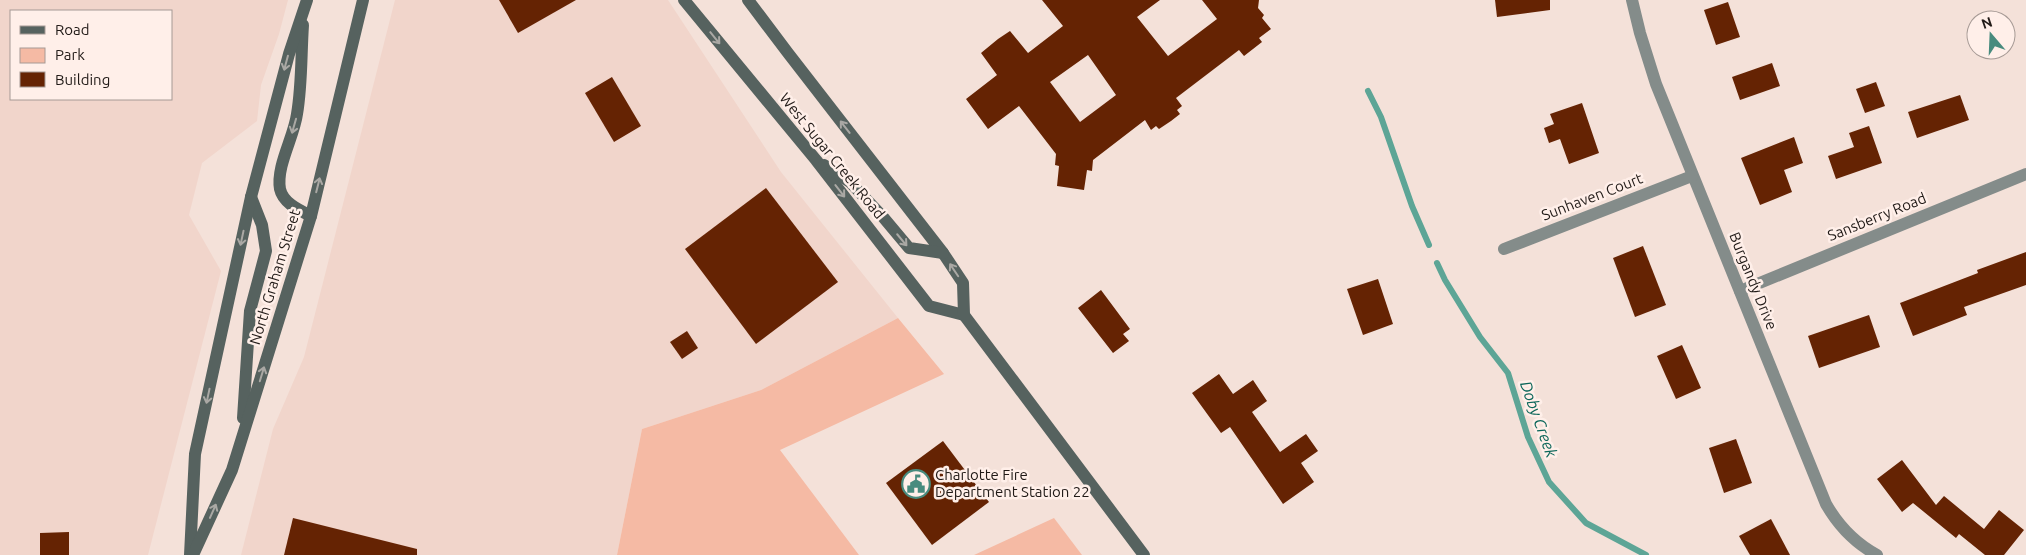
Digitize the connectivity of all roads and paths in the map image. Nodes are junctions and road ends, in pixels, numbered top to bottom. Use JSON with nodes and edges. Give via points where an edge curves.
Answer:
{"nodes":[{"id":1,"x":363,"y":0,"type":"edge"},
{"id":2,"x":684,"y":0,"type":"edge"},
{"id":3,"x":748,"y":0,"type":"edge"},
{"id":4,"x":1632,"y":0,"type":"edge"},
{"id":5,"x":306,"y":4,"type":"edge"},
{"id":6,"x":816,"y":160,"type":"junction"},
{"id":7,"x":2026,"y":174,"type":"edge"},
{"id":8,"x":1692,"y":176,"type":"junction"},
{"id":9,"x":251,"y":197,"type":"junction"},
{"id":10,"x":311,"y":216,"type":"junction"},
{"id":11,"x":1504,"y":249,"type":"dead end"},
{"id":12,"x":943,"y":253,"type":"junction"},
{"id":13,"x":1740,"y":291,"type":"junction"},
{"id":14,"x":964,"y":316,"type":"junction"},
{"id":15,"x":242,"y":438,"type":"junction"},
{"id":16,"x":190,"y":555,"type":"edge"},
{"id":17,"x":193,"y":555,"type":"edge"},
{"id":18,"x":1144,"y":555,"type":"edge"},
{"id":19,"x":1877,"y":555,"type":"edge"}],
"edges":[{"from":10,"to":1,"type":"main road","name":"North Graham Street","one_way":true},
{"from":2,"to":6,"type":"main road","name":"West Sugar Creek Road","one_way":true},
{"from":12,"to":3,"type":"main road","name":"West Sugar Creek Road","one_way":true},
{"from":4,"to":8,"type":"street","name":"Burgandy Drive","via":[[1656,84]]},
{"from":5,"to":9,"type":"main road","one_way":true,"via":[[289,54]]},
{"from":5,"to":10,"type":"main road","one_way":true,"via":[[297,114],[280,175],[280,190],[286,201]]},
{"from":6,"to":12,"type":"main road","one_way":true,"via":[[850,182],[909,248]]},
{"from":6,"to":14,"type":"main road","name":"West Sugar Creek Road","one_way":true,"via":[[929,306]]},
{"from":7,"to":13,"type":"street","name":"Sansberry Road"},
{"from":8,"to":11,"type":"street","name":"Sunhaven Court"},
{"from":8,"to":13,"type":"street","name":"Burgandy Drive"},
{"from":9,"to":15,"type":"main road","via":[[262,224],[266,252],[250,311]]},
{"from":9,"to":16,"type":"main road","one_way":true,"via":[[195,454]]},
{"from":15,"to":10,"type":"main road","name":"North Graham Street","one_way":true},
{"from":14,"to":12,"type":"main road","name":"West Sugar Creek Road","one_way":true,"via":[[963,283]]},
{"from":13,"to":19,"type":"street","name":"Burgandy Drive","via":[[1826,504],[1841,526]]},
{"from":14,"to":18,"type":"main road"},
{"from":17,"to":15,"type":"main road","name":"North Graham Street","one_way":true,"via":[[232,470]]}]}
